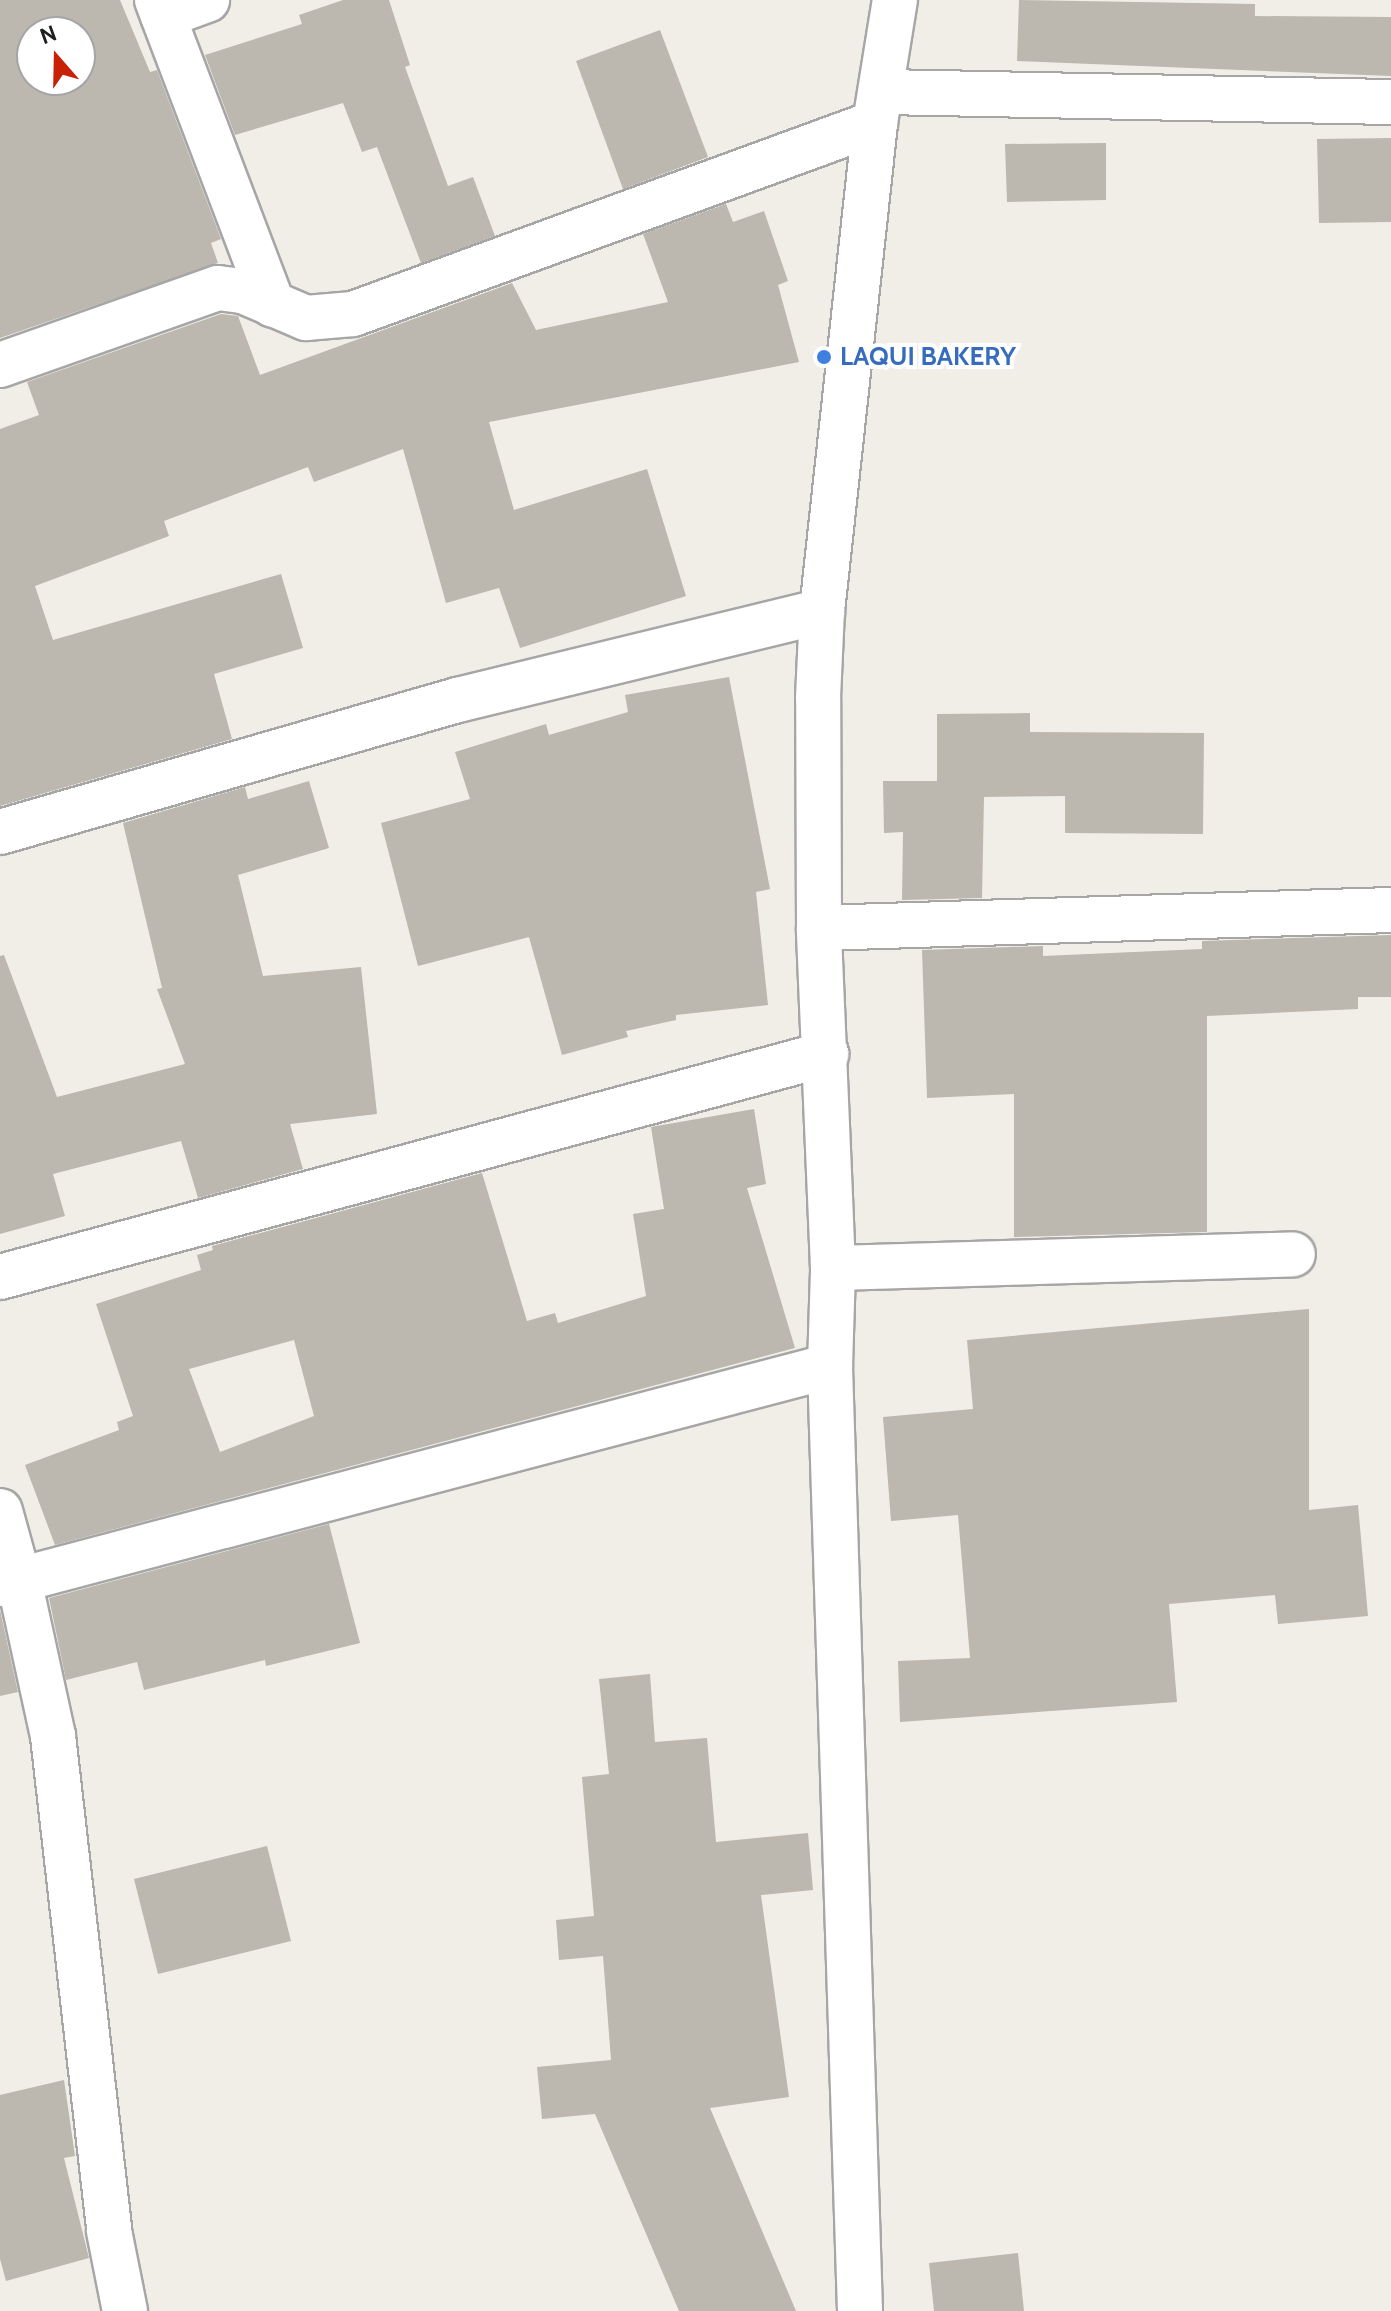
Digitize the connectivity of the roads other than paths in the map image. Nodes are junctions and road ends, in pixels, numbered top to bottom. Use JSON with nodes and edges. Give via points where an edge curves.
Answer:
{"nodes":[{"id":1,"x":207,"y":0,"type":"edge"},
{"id":2,"x":895,"y":0,"type":"edge"},
{"id":3,"x":160,"y":8,"type":"edge"},
{"id":4,"x":1391,"y":102,"type":"edge"},
{"id":5,"x":879,"y":108,"type":"junction"},
{"id":6,"x":273,"y":305,"type":"junction"},
{"id":7,"x":0,"y":365,"type":"edge"},
{"id":8,"x":822,"y":611,"type":"junction"},
{"id":9,"x":0,"y":832,"type":"edge"},
{"id":10,"x":1391,"y":910,"type":"edge"},
{"id":11,"x":819,"y":928,"type":"junction"},
{"id":12,"x":826,"y":1054,"type":"junction"},
{"id":13,"x":1293,"y":1254,"type":"dead end"},
{"id":14,"x":833,"y":1268,"type":"junction"},
{"id":15,"x":0,"y":1277,"type":"edge"},
{"id":16,"x":830,"y":1366,"type":"junction"},
{"id":17,"x":0,"y":1511,"type":"edge"},
{"id":18,"x":9,"y":1582,"type":"edge"},
{"id":19,"x":125,"y":2311,"type":"edge"},
{"id":20,"x":860,"y":2311,"type":"edge"}],
"edges":[{"from":1,"to":3,"type":"street"},
{"from":2,"to":5,"type":"street"},
{"from":3,"to":6,"type":"street"},
{"from":4,"to":5,"type":"street"},
{"from":5,"to":6,"type":"street","via":[[353,314],[306,318]]},
{"from":5,"to":8,"type":"street"},
{"from":6,"to":7,"type":"street","via":[[218,288]]},
{"from":8,"to":9,"type":"street","via":[[458,700]]},
{"from":8,"to":11,"type":"street"},
{"from":10,"to":11,"type":"street"},
{"from":11,"to":12,"type":"street"},
{"from":12,"to":14,"type":"street"},
{"from":12,"to":15,"type":"street"},
{"from":13,"to":14,"type":"street"},
{"from":14,"to":16,"type":"street"},
{"from":16,"to":18,"type":"street"},
{"from":16,"to":20,"type":"street"},
{"from":17,"to":18,"type":"street"},
{"from":18,"to":19,"type":"street","via":[[53,1736],[109,2231]]}]}
